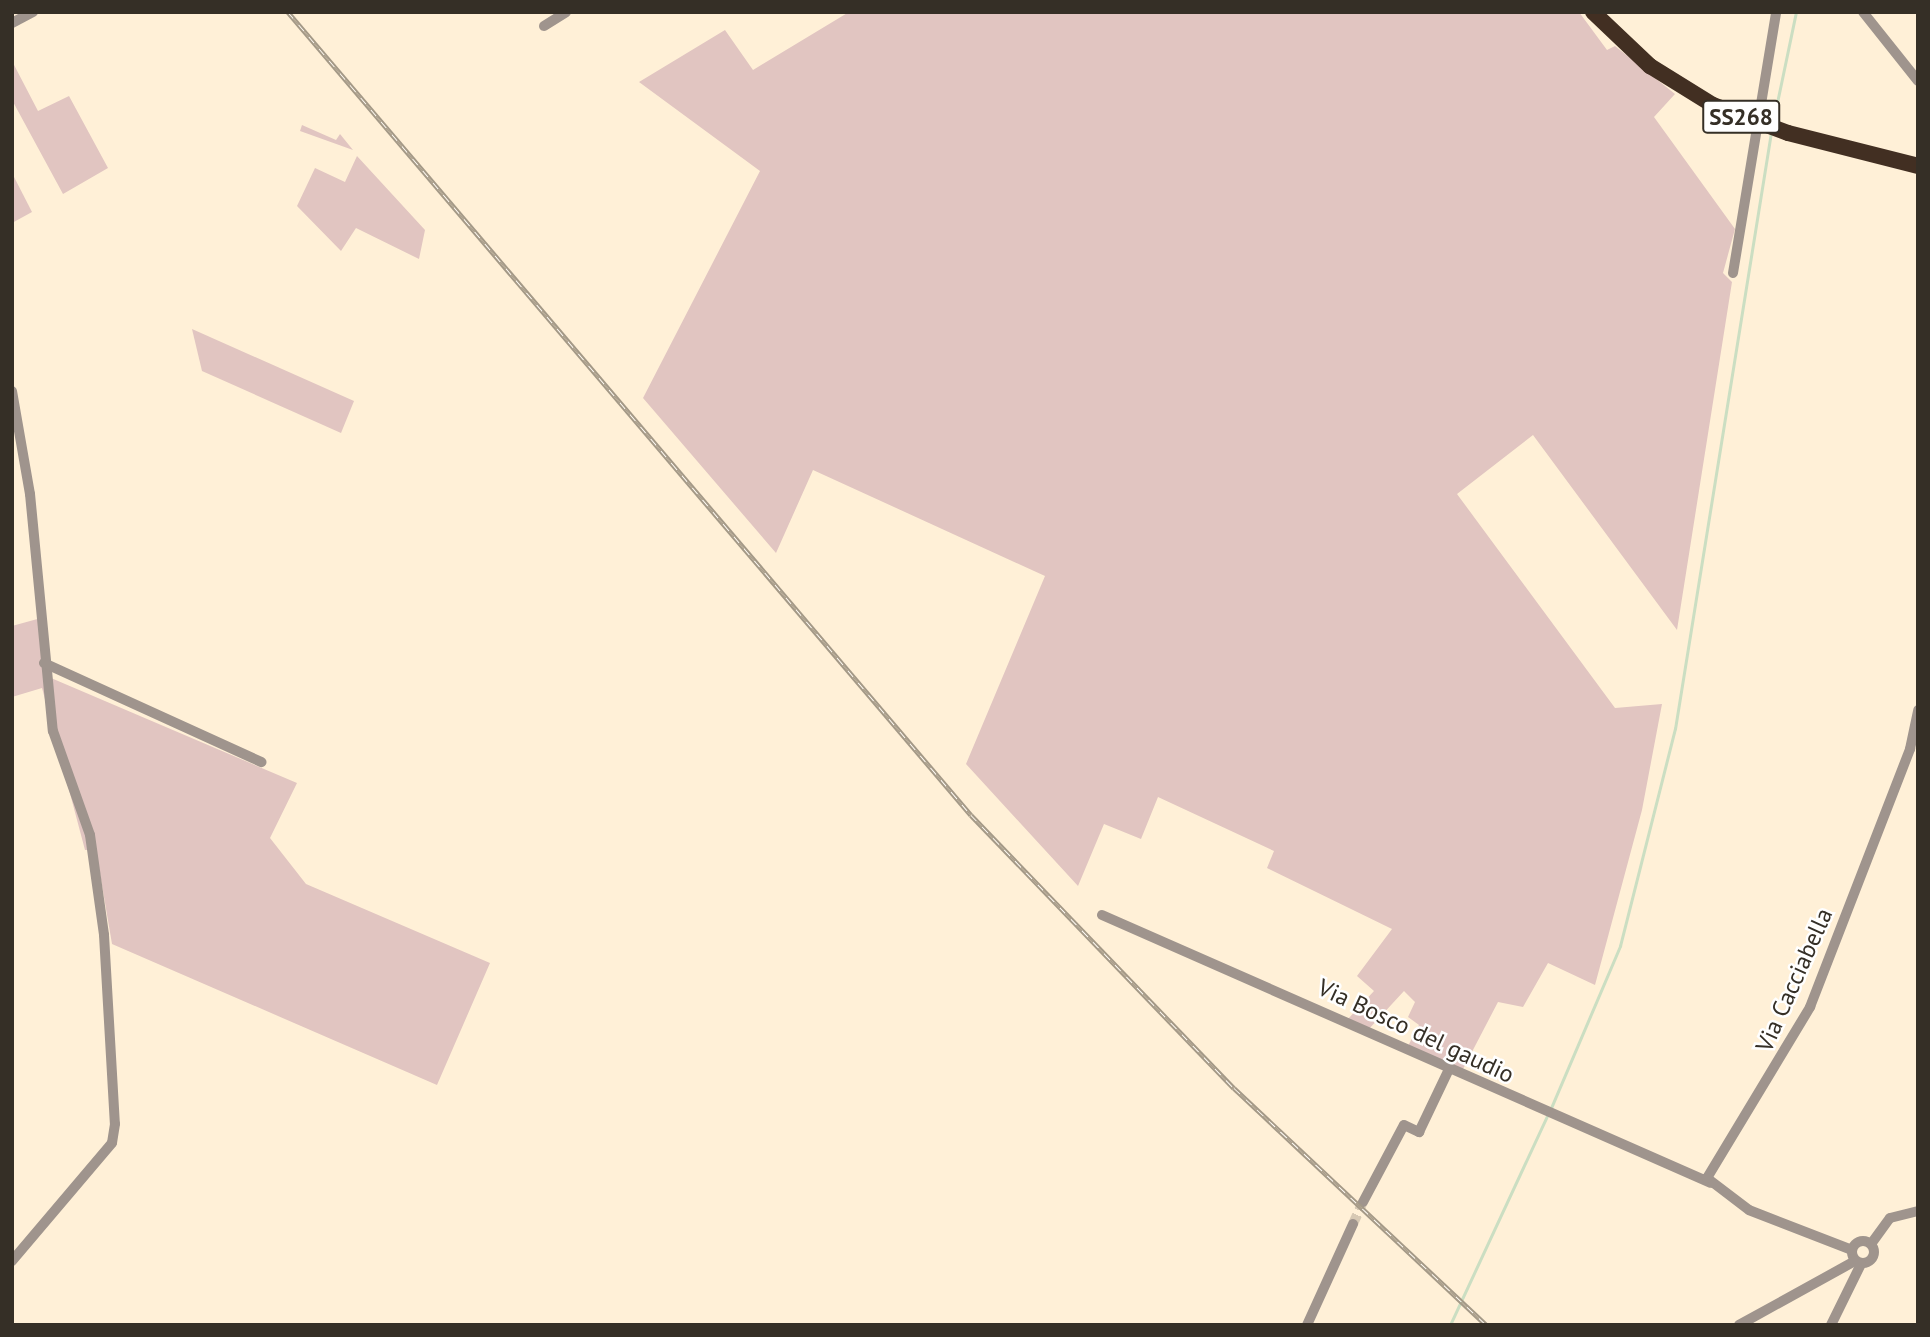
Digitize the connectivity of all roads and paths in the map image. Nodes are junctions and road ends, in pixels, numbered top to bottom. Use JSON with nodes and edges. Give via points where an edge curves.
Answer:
{"nodes":[{"id":1,"x":33,"y":12,"type":"edge"},
{"id":2,"x":566,"y":12,"type":"edge"},
{"id":3,"x":1593,"y":12,"type":"edge"},
{"id":4,"x":1776,"y":12,"type":"edge"},
{"id":5,"x":1863,"y":12,"type":"edge"},
{"id":6,"x":12,"y":23,"type":"edge"},
{"id":7,"x":544,"y":26,"type":"dead end"},
{"id":8,"x":1918,"y":81,"type":"edge"},
{"id":9,"x":1918,"y":166,"type":"edge"},
{"id":10,"x":1733,"y":273,"type":"dead end"},
{"id":11,"x":12,"y":391,"type":"edge"},
{"id":12,"x":24,"y":446,"type":"junction"},
{"id":13,"x":12,"y":450,"type":"edge"},
{"id":14,"x":44,"y":663,"type":"junction"},
{"id":15,"x":1918,"y":710,"type":"edge"},
{"id":16,"x":261,"y":762,"type":"dead end"},
{"id":17,"x":1102,"y":915,"type":"dead end"},
{"id":18,"x":1449,"y":1069,"type":"junction"},
{"id":19,"x":1713,"y":1184,"type":"junction"},
{"id":20,"x":1363,"y":1202,"type":"tunnel mouth"},
{"id":21,"x":1918,"y":1211,"type":"edge"},
{"id":22,"x":1353,"y":1224,"type":"tunnel mouth"},
{"id":23,"x":1871,"y":1244,"type":"junction"},
{"id":24,"x":1856,"y":1258,"type":"junction"},
{"id":25,"x":12,"y":1261,"type":"edge"},
{"id":26,"x":1307,"y":1325,"type":"edge"},
{"id":27,"x":1739,"y":1325,"type":"edge"},
{"id":28,"x":1832,"y":1325,"type":"edge"}],
"edges":[{"from":1,"to":6,"type":"street"},
{"from":2,"to":7,"type":"street"},
{"from":3,"to":9,"type":"highway","number":"SS268","bridge":true,"via":[[1650,66],[1713,105],[1788,134]]},
{"from":4,"to":10,"type":"street"},
{"from":5,"to":8,"type":"street"},
{"from":11,"to":12,"type":"street"},
{"from":12,"to":13,"type":"street"},
{"from":12,"to":14,"type":"street"},
{"from":14,"to":16,"type":"street"},
{"from":14,"to":25,"type":"street","via":[[52,731],[90,835],[106,951],[115,1135]]},
{"from":15,"to":19,"type":"street","name":"Via Cacciabella","via":[[1910,749],[1810,1007],[1770,1083],[1710,1164]]},
{"from":17,"to":18,"type":"street","name":"Via Bosco del gaudio"},
{"from":18,"to":19,"type":"street","name":"Via Bosco del gaudio"},
{"from":18,"to":20,"type":"street","via":[[1419,1132],[1404,1125]]},
{"from":19,"to":24,"type":"street","via":[[1749,1210]]},
{"from":21,"to":23,"type":"street","via":[[1890,1218]]},
{"from":22,"to":26,"type":"street"},
{"from":23,"to":24,"type":"street","via":[[1858,1242]]},
{"from":23,"to":24,"type":"street","via":[[1874,1256]]},
{"from":24,"to":27,"type":"street"},
{"from":24,"to":28,"type":"street"}]}
